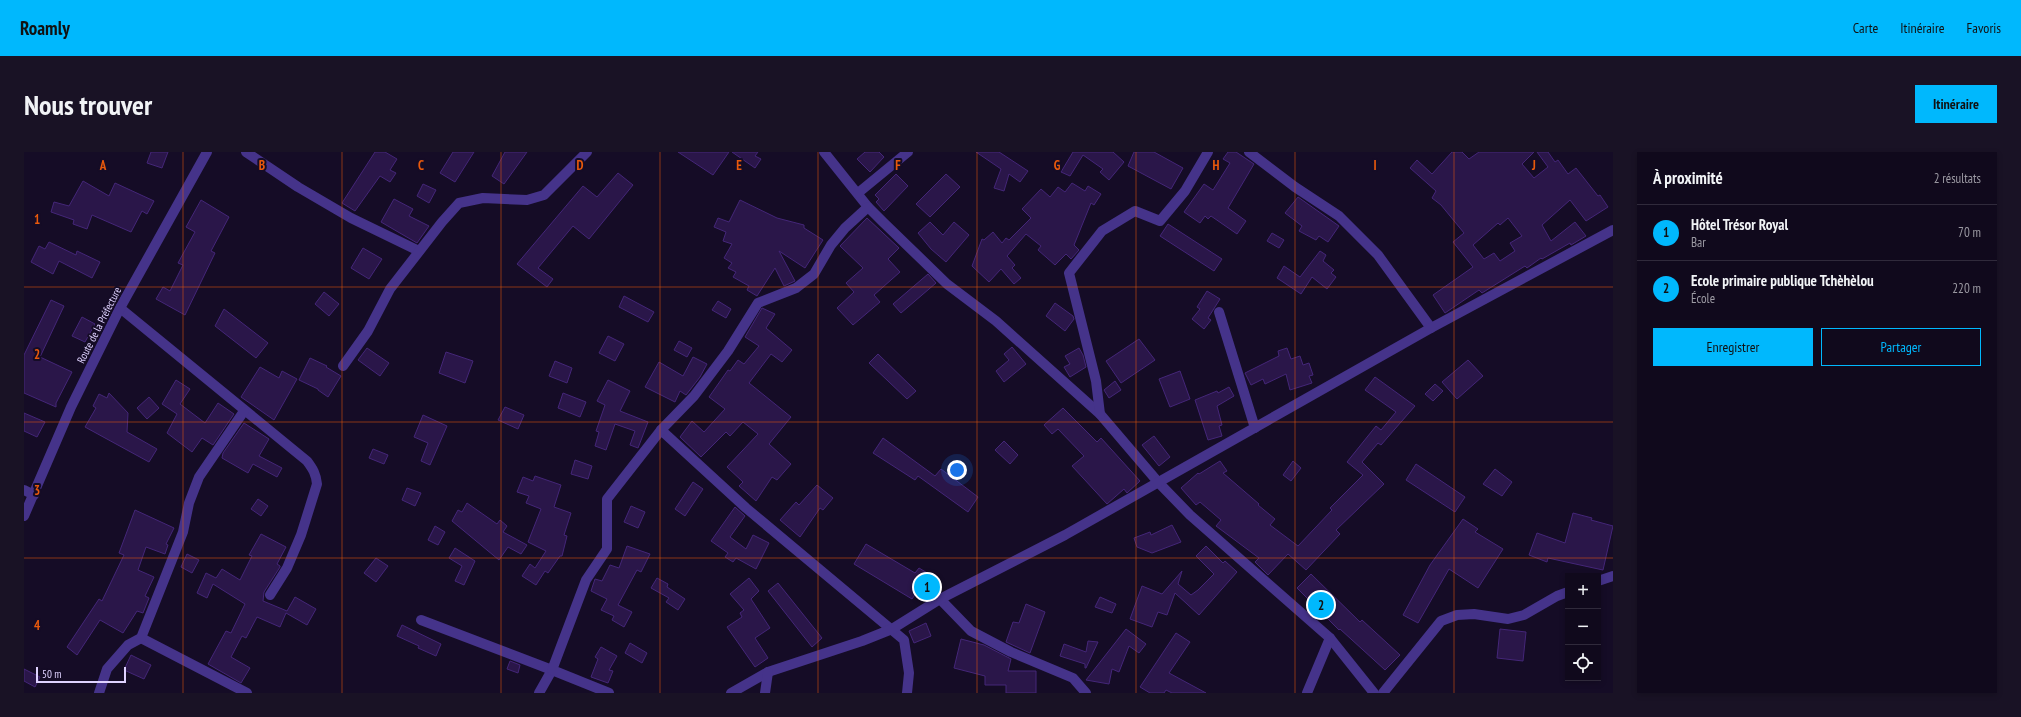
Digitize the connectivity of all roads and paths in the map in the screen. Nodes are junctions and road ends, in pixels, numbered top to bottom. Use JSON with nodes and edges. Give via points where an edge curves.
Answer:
{"nodes":[{"id":1,"x":208,"y":152,"type":"edge"},
{"id":2,"x":246,"y":152,"type":"edge"},
{"id":3,"x":587,"y":152,"type":"edge"},
{"id":4,"x":824,"y":152,"type":"edge"},
{"id":5,"x":908,"y":152,"type":"edge"},
{"id":6,"x":1208,"y":152,"type":"edge"},
{"id":7,"x":1249,"y":152,"type":"edge"},
{"id":8,"x":858,"y":193,"type":"junction"},
{"id":9,"x":868,"y":207,"type":"junction"},
{"id":10,"x":1613,"y":230,"type":"edge"},
{"id":11,"x":419,"y":251,"type":"junction"},
{"id":12,"x":120,"y":308,"type":"junction"},
{"id":13,"x":1219,"y":312,"type":"dead end"},
{"id":14,"x":1431,"y":328,"type":"junction"},
{"id":15,"x":343,"y":366,"type":"dead end"},
{"id":16,"x":244,"y":411,"type":"junction"},
{"id":17,"x":1100,"y":414,"type":"junction"},
{"id":18,"x":1255,"y":428,"type":"junction"},
{"id":19,"x":662,"y":430,"type":"junction"},
{"id":20,"x":1158,"y":482,"type":"junction"},
{"id":21,"x":24,"y":490,"type":"edge"},
{"id":22,"x":34,"y":495,"type":"junction"},
{"id":23,"x":24,"y":516,"type":"edge"},
{"id":24,"x":1613,"y":576,"type":"edge"},
{"id":25,"x":1601,"y":580,"type":"edge"},
{"id":26,"x":1565,"y":593,"type":"edge"},
{"id":27,"x":270,"y":595,"type":"dead end"},
{"id":28,"x":940,"y":599,"type":"junction"},
{"id":29,"x":421,"y":620,"type":"dead end"},
{"id":30,"x":892,"y":629,"type":"junction"},
{"id":31,"x":141,"y":638,"type":"junction"},
{"id":32,"x":1330,"y":638,"type":"junction"},
{"id":33,"x":552,"y":670,"type":"junction"},
{"id":34,"x":768,"y":672,"type":"junction"},
{"id":35,"x":99,"y":693,"type":"edge"},
{"id":36,"x":247,"y":693,"type":"edge"},
{"id":37,"x":539,"y":693,"type":"edge"},
{"id":38,"x":609,"y":693,"type":"edge"},
{"id":39,"x":731,"y":693,"type":"edge"},
{"id":40,"x":765,"y":693,"type":"edge"},
{"id":41,"x":907,"y":693,"type":"edge"},
{"id":42,"x":1086,"y":693,"type":"edge"},
{"id":43,"x":1307,"y":693,"type":"edge"},
{"id":44,"x":1374,"y":693,"type":"edge"},
{"id":45,"x":1383,"y":693,"type":"edge"}],
"edges":[{"from":1,"to":12,"type":"street","name":"Route de la Préfecture"},
{"from":2,"to":11,"type":"street","via":[[351,218]]},
{"from":3,"to":11,"type":"street","via":[[544,195],[527,200],[483,198],[459,204]]},
{"from":4,"to":8,"type":"street"},
{"from":5,"to":8,"type":"street"},
{"from":6,"to":17,"type":"street","via":[[1185,192],[1160,221],[1135,211],[1102,231],[1069,273],[1096,381]]},
{"from":7,"to":14,"type":"street","via":[[1339,216],[1378,255]]},
{"from":8,"to":9,"type":"street"},
{"from":9,"to":17,"type":"street","via":[[947,284],[996,321]]},
{"from":9,"to":19,"type":"street","via":[[831,245],[814,274],[796,288],[758,303],[728,351],[694,396]]},
{"from":10,"to":14,"type":"street"},
{"from":11,"to":15,"type":"street","via":[[390,289],[368,331]]},
{"from":12,"to":16,"type":"street"},
{"from":12,"to":22,"type":"street","name":"Route de la Préfecture","via":[[71,407]]},
{"from":13,"to":18,"type":"street"},
{"from":14,"to":18,"type":"street"},
{"from":16,"to":27,"type":"street","via":[[307,461],[316,476],[317,484],[301,535],[287,568]]},
{"from":16,"to":31,"type":"street","via":[[199,477],[189,503],[183,532]]},
{"from":17,"to":20,"type":"street"},
{"from":18,"to":20,"type":"street"},
{"from":19,"to":30,"type":"street","via":[[746,508]]},
{"from":19,"to":33,"type":"street","via":[[607,499],[607,549],[586,580]]},
{"from":20,"to":28,"type":"street","via":[[1065,535]]},
{"from":20,"to":32,"type":"street","via":[[1190,515]]},
{"from":21,"to":22,"type":"street"},
{"from":22,"to":23,"type":"street","name":"Route de la Préfecture"},
{"from":24,"to":25,"type":"street"},
{"from":26,"to":45,"type":"street","via":[[1524,615],[1508,619],[1474,614],[1457,615],[1441,621]]},
{"from":28,"to":30,"type":"street"},
{"from":28,"to":42,"type":"street","via":[[971,631],[987,641],[1073,678]]},
{"from":29,"to":33,"type":"street"},
{"from":30,"to":34,"type":"street"},
{"from":30,"to":41,"type":"street","via":[[904,640],[909,673]]},
{"from":31,"to":35,"type":"street","via":[[128,645],[106,669]]},
{"from":31,"to":36,"type":"street"},
{"from":32,"to":43,"type":"street"},
{"from":32,"to":44,"type":"street"},
{"from":33,"to":37,"type":"street"},
{"from":33,"to":38,"type":"street"},
{"from":34,"to":39,"type":"street"},
{"from":34,"to":40,"type":"street"}]}
